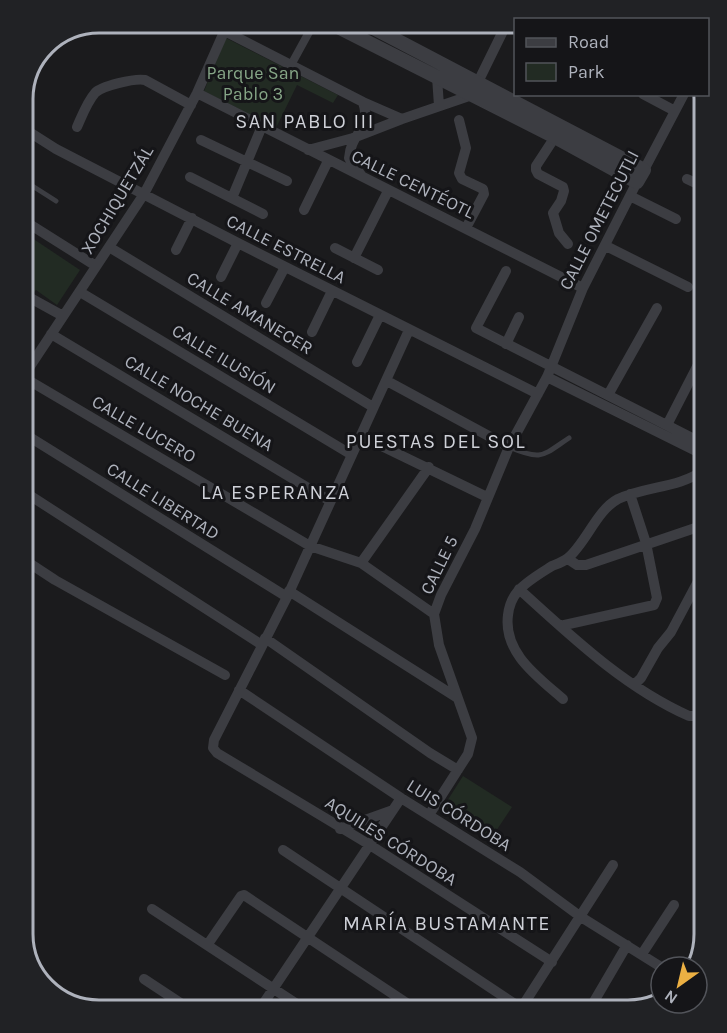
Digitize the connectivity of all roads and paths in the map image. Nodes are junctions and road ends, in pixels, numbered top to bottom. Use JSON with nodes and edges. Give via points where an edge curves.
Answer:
{"nodes":[{"id":1,"x":224,"y":33,"type":"edge"},
{"id":2,"x":226,"y":33,"type":"edge"},
{"id":3,"x":308,"y":33,"type":"edge"},
{"id":4,"x":352,"y":33,"type":"edge"},
{"id":5,"x":382,"y":33,"type":"edge"},
{"id":6,"x":503,"y":33,"type":"edge"},
{"id":7,"x":291,"y":65,"type":"junction"},
{"id":8,"x":438,"y":77,"type":"junction"},
{"id":9,"x":475,"y":88,"type":"junction"},
{"id":10,"x":197,"y":93,"type":"junction"},
{"id":11,"x":647,"y":96,"type":"edge"},
{"id":12,"x":683,"y":96,"type":"edge"},
{"id":13,"x":363,"y":102,"type":"junction"},
{"id":14,"x":191,"y":105,"type":"junction"},
{"id":15,"x":439,"y":106,"type":"junction"},
{"id":16,"x":675,"y":111,"type":"junction"},
{"id":17,"x":402,"y":119,"type":"junction"},
{"id":18,"x":459,"y":120,"type":"dead end"},
{"id":19,"x":262,"y":126,"type":"junction"},
{"id":20,"x":77,"y":127,"type":"dead end"},
{"id":21,"x":33,"y":134,"type":"edge"},
{"id":22,"x":555,"y":137,"type":"junction"},
{"id":23,"x":353,"y":138,"type":"junction"},
{"id":24,"x":201,"y":140,"type":"dead end"},
{"id":25,"x":308,"y":150,"type":"junction"},
{"id":26,"x":328,"y":161,"type":"junction"},
{"id":27,"x":246,"y":163,"type":"junction"},
{"id":28,"x":641,"y":176,"type":"junction"},
{"id":29,"x":190,"y":177,"type":"dead end"},
{"id":30,"x":687,"y":179,"type":"dead end"},
{"id":31,"x":365,"y":180,"type":"junction"},
{"id":32,"x":287,"y":181,"type":"dead end"},
{"id":33,"x":694,"y":182,"type":"edge"},
{"id":34,"x":33,"y":186,"type":"edge"},
{"id":35,"x":388,"y":192,"type":"junction"},
{"id":36,"x":144,"y":194,"type":"junction"},
{"id":37,"x":630,"y":196,"type":"junction"},
{"id":38,"x":232,"y":198,"type":"junction"},
{"id":39,"x":56,"y":201,"type":"dead end"},
{"id":40,"x":304,"y":210,"type":"dead end"},
{"id":41,"x":263,"y":214,"type":"dead end"},
{"id":42,"x":192,"y":218,"type":"junction"},
{"id":43,"x":676,"y":219,"type":"dead end"},
{"id":44,"x":33,"y":226,"type":"edge"},
{"id":45,"x":466,"y":228,"type":"junction"},
{"id":46,"x":238,"y":243,"type":"junction"},
{"id":47,"x":568,"y":244,"type":"dead end"},
{"id":48,"x":606,"y":246,"type":"junction"},
{"id":49,"x":109,"y":248,"type":"junction"},
{"id":50,"x":335,"y":248,"type":"dead end"},
{"id":51,"x":176,"y":250,"type":"dead end"},
{"id":52,"x":354,"y":258,"type":"junction"},
{"id":53,"x":96,"y":266,"type":"junction"},
{"id":54,"x":285,"y":267,"type":"junction"},
{"id":55,"x":378,"y":270,"type":"dead end"},
{"id":56,"x":506,"y":271,"type":"dead end"},
{"id":57,"x":221,"y":277,"type":"dead end"},
{"id":58,"x":688,"y":287,"type":"dead end"},
{"id":59,"x":583,"y":288,"type":"junction"},
{"id":60,"x":332,"y":291,"type":"junction"},
{"id":61,"x":80,"y":292,"type":"junction"},
{"id":62,"x":33,"y":300,"type":"edge"},
{"id":63,"x":266,"y":303,"type":"dead end"},
{"id":64,"x":657,"y":308,"type":"dead end"},
{"id":65,"x":380,"y":315,"type":"junction"},
{"id":66,"x":63,"y":316,"type":"junction"},
{"id":67,"x":519,"y":317,"type":"dead end"},
{"id":68,"x":409,"y":330,"type":"junction"},
{"id":69,"x":312,"y":332,"type":"dead end"},
{"id":70,"x":51,"y":334,"type":"junction"},
{"id":71,"x":506,"y":344,"type":"junction"},
{"id":72,"x":33,"y":354,"type":"edge"},
{"id":73,"x":357,"y":362,"type":"dead end"},
{"id":74,"x":551,"y":364,"type":"junction"},
{"id":75,"x":694,"y":374,"type":"edge"},
{"id":76,"x":547,"y":377,"type":"junction"},
{"id":77,"x":387,"y":381,"type":"junction"},
{"id":78,"x":33,"y":383,"type":"edge"},
{"id":79,"x":538,"y":394,"type":"junction"},
{"id":80,"x":608,"y":395,"type":"junction"},
{"id":81,"x":374,"y":407,"type":"junction"},
{"id":82,"x":667,"y":425,"type":"junction"},
{"id":83,"x":361,"y":436,"type":"junction"},
{"id":84,"x":569,"y":438,"type":"dead end"},
{"id":85,"x":33,"y":439,"type":"edge"},
{"id":86,"x":694,"y":439,"type":"edge"},
{"id":87,"x":510,"y":447,"type":"junction"},
{"id":88,"x":694,"y":450,"type":"edge"},
{"id":89,"x":352,"y":455,"type":"junction"},
{"id":90,"x":429,"y":467,"type":"junction"},
{"id":91,"x":694,"y":476,"type":"edge"},
{"id":92,"x":630,"y":494,"type":"junction"},
{"id":93,"x":33,"y":497,"type":"edge"},
{"id":94,"x":488,"y":497,"type":"junction"},
{"id":95,"x":330,"y":501,"type":"junction"},
{"id":96,"x":694,"y":528,"type":"edge"},
{"id":97,"x":646,"y":543,"type":"junction"},
{"id":98,"x":310,"y":546,"type":"junction"},
{"id":99,"x":568,"y":558,"type":"junction"},
{"id":100,"x":361,"y":563,"type":"junction"},
{"id":101,"x":33,"y":566,"type":"edge"},
{"id":102,"x":519,"y":589,"type":"junction"},
{"id":103,"x":694,"y":590,"type":"edge"},
{"id":104,"x":288,"y":594,"type":"junction"},
{"id":105,"x":434,"y":614,"type":"junction"},
{"id":106,"x":560,"y":626,"type":"junction"},
{"id":107,"x":264,"y":642,"type":"junction"},
{"id":108,"x":225,"y":675,"type":"dead end"},
{"id":109,"x":634,"y":685,"type":"junction"},
{"id":110,"x":239,"y":690,"type":"junction"},
{"id":111,"x":456,"y":697,"type":"junction"},
{"id":112,"x":563,"y":699,"type":"dead end"},
{"id":113,"x":694,"y":716,"type":"edge"},
{"id":114,"x":458,"y":770,"type":"junction"},
{"id":115,"x":400,"y":798,"type":"junction"},
{"id":116,"x":393,"y":810,"type":"junction"},
{"id":117,"x":429,"y":815,"type":"junction"},
{"id":118,"x":340,"y":829,"type":"junction"},
{"id":119,"x":370,"y":845,"type":"junction"},
{"id":120,"x":283,"y":850,"type":"dead end"},
{"id":121,"x":614,"y":865,"type":"dead end"},
{"id":122,"x":340,"y":889,"type":"junction"},
{"id":123,"x":674,"y":905,"type":"dead end"},
{"id":124,"x":152,"y":909,"type":"dead end"},
{"id":125,"x":581,"y":917,"type":"junction"},
{"id":126,"x":308,"y":938,"type":"junction"},
{"id":127,"x":208,"y":944,"type":"junction"},
{"id":128,"x":627,"y":945,"type":"junction"},
{"id":129,"x":642,"y":954,"type":"junction"},
{"id":130,"x":649,"y":959,"type":"edge"},
{"id":131,"x":552,"y":962,"type":"junction"},
{"id":132,"x":144,"y":979,"type":"dead end"},
{"id":133,"x":274,"y":989,"type":"junction"},
{"id":134,"x":175,"y":1000,"type":"edge"},
{"id":135,"x":266,"y":1000,"type":"edge"},
{"id":136,"x":291,"y":1000,"type":"edge"},
{"id":137,"x":402,"y":1000,"type":"edge"},
{"id":138,"x":507,"y":1000,"type":"edge"},
{"id":139,"x":528,"y":1000,"type":"edge"},
{"id":140,"x":595,"y":1000,"type":"edge"}],
"edges":[{"from":1,"to":10,"type":"street","name":"XOCHIQUETZÁL"},
{"from":2,"to":7,"type":"street"},
{"from":3,"to":7,"type":"street"},
{"from":4,"to":8,"type":"street"},
{"from":5,"to":9,"type":"street"},
{"from":6,"to":9,"type":"street"},
{"from":7,"to":13,"type":"street"},
{"from":8,"to":9,"type":"street"},
{"from":8,"to":15,"type":"street"},
{"from":9,"to":15,"type":"street"},
{"from":9,"to":22,"type":"street"},
{"from":9,"to":28,"type":"street"},
{"from":10,"to":14,"type":"street","name":"XOCHIQUETZÁL"},
{"from":10,"to":19,"type":"street","name":"CALLE CENTÉOTL"},
{"from":11,"to":16,"type":"street"},
{"from":12,"to":16,"type":"street","name":"CALLE OMETECUTLI"},
{"from":13,"to":17,"type":"street"},
{"from":13,"to":23,"type":"street","via":[[366,123]]},
{"from":14,"to":20,"type":"street","via":[[145,80],[128,81],[98,90]]},
{"from":14,"to":36,"type":"street","name":"XOCHIQUETZÁL"},
{"from":15,"to":17,"type":"street"},
{"from":16,"to":28,"type":"street","name":"CALLE OMETECUTLI"},
{"from":17,"to":23,"type":"street"},
{"from":18,"to":45,"type":"street","via":[[466,148],[459,173],[462,179],[483,189],[484,194]]},
{"from":19,"to":25,"type":"street","name":"CALLE CENTÉOTL"},
{"from":19,"to":27,"type":"street"},
{"from":21,"to":36,"type":"street","name":"CALLE ESTRELLA"},
{"from":22,"to":28,"type":"street"},
{"from":22,"to":47,"type":"street","via":[[536,170],[564,191],[553,213],[559,233]]},
{"from":23,"to":25,"type":"street"},
{"from":23,"to":31,"type":"street","via":[[349,158]]},
{"from":24,"to":27,"type":"street"},
{"from":25,"to":26,"type":"street","name":"CALLE CENTÉOTL"},
{"from":26,"to":31,"type":"street","name":"CALLE CENTÉOTL"},
{"from":26,"to":40,"type":"street"},
{"from":27,"to":32,"type":"street"},
{"from":27,"to":38,"type":"street"},
{"from":28,"to":37,"type":"street","name":"CALLE OMETECUTLI"},
{"from":29,"to":38,"type":"street"},
{"from":30,"to":33,"type":"street"},
{"from":31,"to":35,"type":"street","name":"CALLE CENTÉOTL"},
{"from":34,"to":39,"type":"lane"},
{"from":35,"to":45,"type":"street","name":"CALLE CENTÉOTL"},
{"from":35,"to":52,"type":"street"},
{"from":36,"to":42,"type":"street","name":"CALLE ESTRELLA"},
{"from":36,"to":49,"type":"street","name":"XOCHIQUETZÁL"},
{"from":37,"to":43,"type":"street"},
{"from":37,"to":48,"type":"street","name":"CALLE OMETECUTLI"},
{"from":38,"to":41,"type":"street"},
{"from":42,"to":46,"type":"street","name":"CALLE ESTRELLA"},
{"from":42,"to":51,"type":"street"},
{"from":44,"to":53,"type":"street"},
{"from":45,"to":59,"type":"street","name":"CALLE CENTÉOTL"},
{"from":46,"to":54,"type":"street","name":"CALLE ESTRELLA"},
{"from":46,"to":57,"type":"street"},
{"from":48,"to":58,"type":"street"},
{"from":48,"to":59,"type":"street","name":"CALLE OMETECUTLI"},
{"from":49,"to":53,"type":"street","name":"XOCHIQUETZÁL"},
{"from":49,"to":81,"type":"street","name":"CALLE AMANECER"},
{"from":50,"to":52,"type":"street"},
{"from":52,"to":55,"type":"street"},
{"from":53,"to":61,"type":"street","name":"XOCHIQUETZÁL"},
{"from":54,"to":60,"type":"street","name":"CALLE ESTRELLA"},
{"from":54,"to":63,"type":"street"},
{"from":56,"to":71,"type":"street","via":[[476,328]]},
{"from":59,"to":74,"type":"street","name":"CALLE OMETECUTLI"},
{"from":60,"to":65,"type":"street","name":"CALLE ESTRELLA"},
{"from":60,"to":69,"type":"street"},
{"from":61,"to":66,"type":"street","name":"XOCHIQUETZÁL"},
{"from":61,"to":89,"type":"street","name":"CALLE ILUSIÓN"},
{"from":62,"to":66,"type":"street"},
{"from":64,"to":80,"type":"street"},
{"from":65,"to":68,"type":"street","name":"CALLE ESTRELLA"},
{"from":65,"to":73,"type":"street"},
{"from":66,"to":70,"type":"street","name":"XOCHIQUETZÁL"},
{"from":67,"to":71,"type":"street"},
{"from":68,"to":77,"type":"street"},
{"from":68,"to":79,"type":"street","name":"CALLE ESTRELLA"},
{"from":70,"to":72,"type":"street","name":"XOCHIQUETZÁL"},
{"from":70,"to":95,"type":"street","name":"CALLE NOCHE BUENA"},
{"from":71,"to":74,"type":"street"},
{"from":74,"to":76,"type":"street","name":"CALLE 5"},
{"from":74,"to":80,"type":"street"},
{"from":75,"to":82,"type":"street"},
{"from":76,"to":79,"type":"street","name":"CALLE 5"},
{"from":76,"to":88,"type":"street"},
{"from":77,"to":81,"type":"street"},
{"from":77,"to":87,"type":"street"},
{"from":78,"to":98,"type":"street","name":"CALLE LUCERO"},
{"from":79,"to":87,"type":"street","name":"CALLE 5"},
{"from":80,"to":82,"type":"street"},
{"from":81,"to":83,"type":"street"},
{"from":82,"to":86,"type":"street"},
{"from":83,"to":89,"type":"street"},
{"from":83,"to":90,"type":"street"},
{"from":84,"to":87,"type":"lane","via":[[546,454],[530,456]]},
{"from":85,"to":104,"type":"street","name":"CALLE LIBERTAD"},
{"from":87,"to":94,"type":"street","name":"CALLE 5"},
{"from":89,"to":95,"type":"street"},
{"from":90,"to":94,"type":"street"},
{"from":90,"to":100,"type":"street"},
{"from":91,"to":92,"type":"street"},
{"from":92,"to":97,"type":"street"},
{"from":92,"to":99,"type":"street","via":[[615,501]]},
{"from":93,"to":107,"type":"street"},
{"from":94,"to":105,"type":"street","name":"CALLE 5"},
{"from":95,"to":98,"type":"street"},
{"from":96,"to":97,"type":"street"},
{"from":97,"to":99,"type":"street","via":[[586,565],[577,565]]},
{"from":97,"to":106,"type":"street","via":[[657,598],[654,605]]},
{"from":98,"to":100,"type":"street","name":"CALLE LUCERO"},
{"from":98,"to":104,"type":"street"},
{"from":99,"to":102,"type":"street"},
{"from":100,"to":105,"type":"street","name":"CALLE LUCERO"},
{"from":101,"to":108,"type":"street"},
{"from":102,"to":106,"type":"street"},
{"from":102,"to":112,"type":"street","via":[[509,607],[506,626],[510,642],[520,658]]},
{"from":103,"to":109,"type":"street"},
{"from":104,"to":107,"type":"street"},
{"from":104,"to":111,"type":"street","name":"CALLE LIBERTAD"},
{"from":105,"to":111,"type":"street","name":"CALLE 5","via":[[439,645]]},
{"from":106,"to":109,"type":"street"},
{"from":107,"to":110,"type":"street"},
{"from":107,"to":114,"type":"street"},
{"from":109,"to":113,"type":"street"},
{"from":110,"to":115,"type":"street","name":"LUIS CÓRDOBA"},
{"from":110,"to":118,"type":"street","name":"AQUILES CÓRDOBA","via":[[213,748]]},
{"from":111,"to":114,"type":"street","name":"CALLE 5","via":[[472,738]]},
{"from":114,"to":117,"type":"street","name":"CALLE 5"},
{"from":115,"to":116,"type":"street"},
{"from":115,"to":117,"type":"street","name":"LUIS CÓRDOBA"},
{"from":116,"to":118,"type":"street"},
{"from":116,"to":119,"type":"street"},
{"from":117,"to":125,"type":"street","name":"LUIS CÓRDOBA","via":[[520,872]]},
{"from":118,"to":119,"type":"street","name":"AQUILES CÓRDOBA"},
{"from":119,"to":122,"type":"street"},
{"from":119,"to":131,"type":"street","name":"AQUILES CÓRDOBA"},
{"from":120,"to":122,"type":"street"},
{"from":121,"to":125,"type":"street"},
{"from":122,"to":126,"type":"street"},
{"from":122,"to":138,"type":"street"},
{"from":123,"to":129,"type":"street"},
{"from":124,"to":127,"type":"street"},
{"from":125,"to":128,"type":"street","name":"LUIS CÓRDOBA"},
{"from":125,"to":131,"type":"street"},
{"from":126,"to":127,"type":"street","via":[[244,895]]},
{"from":126,"to":133,"type":"street"},
{"from":126,"to":137,"type":"street"},
{"from":127,"to":133,"type":"street"},
{"from":128,"to":129,"type":"street","name":"LUIS CÓRDOBA"},
{"from":128,"to":140,"type":"street"},
{"from":129,"to":130,"type":"street","name":"LUIS CÓRDOBA"},
{"from":131,"to":139,"type":"street"},
{"from":132,"to":134,"type":"street"},
{"from":133,"to":135,"type":"street"},
{"from":133,"to":136,"type":"street"}]}
